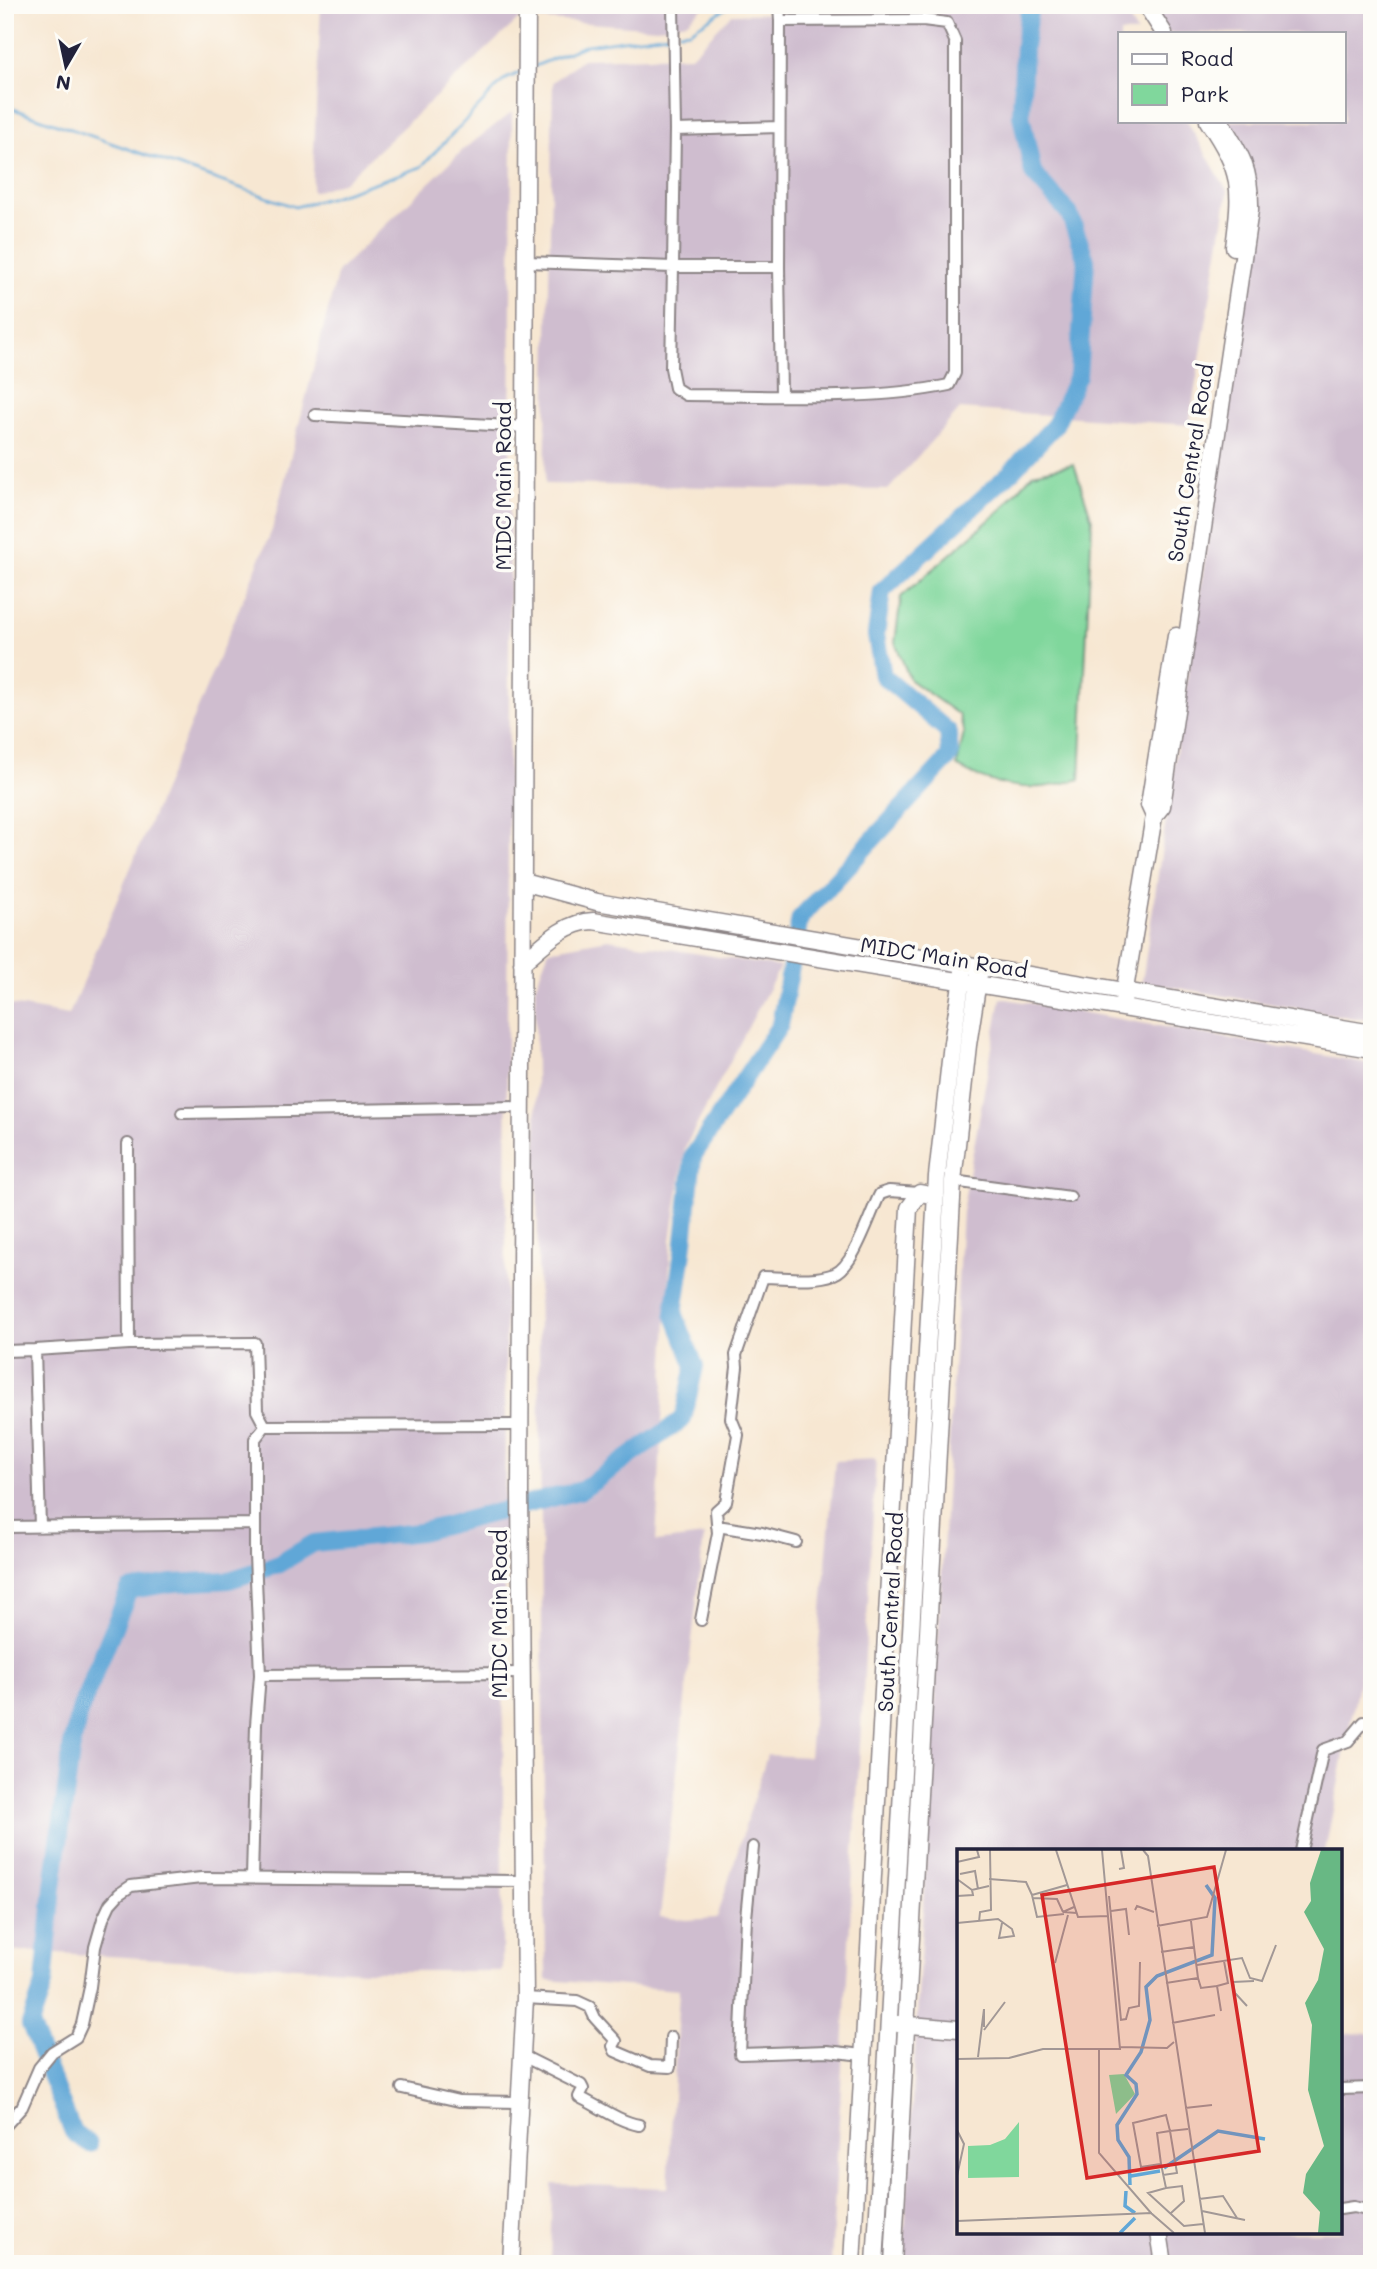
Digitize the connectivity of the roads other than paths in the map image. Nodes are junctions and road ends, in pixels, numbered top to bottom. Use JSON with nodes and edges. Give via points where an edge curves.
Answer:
{"nodes":[{"id":1,"x":527,"y":5,"type":"edge"},
{"id":2,"x":779,"y":5,"type":"edge"},
{"id":3,"x":1135,"y":5,"type":"edge"},
{"id":4,"x":1146,"y":5,"type":"edge"},
{"id":5,"x":673,"y":9,"type":"edge"},
{"id":6,"x":780,"y":21,"type":"junction"},
{"id":7,"x":1152,"y":32,"type":"edge"},
{"id":8,"x":1163,"y":32,"type":"edge"},
{"id":9,"x":1209,"y":122,"type":"edge"},
{"id":10,"x":1220,"y":122,"type":"edge"},
{"id":11,"x":779,"y":127,"type":"junction"},
{"id":12,"x":675,"y":130,"type":"junction"},
{"id":13,"x":1226,"y":139,"type":"junction"},
{"id":14,"x":526,"y":262,"type":"junction"},
{"id":15,"x":673,"y":267,"type":"junction"},
{"id":16,"x":779,"y":267,"type":"junction"},
{"id":17,"x":781,"y":395,"type":"junction"},
{"id":18,"x":315,"y":415,"type":"dead end"},
{"id":19,"x":525,"y":427,"type":"junction"},
{"id":20,"x":523,"y":881,"type":"junction"},
{"id":21,"x":522,"y":963,"type":"junction"},
{"id":22,"x":972,"y":966,"type":"junction"},
{"id":23,"x":969,"y":984,"type":"junction"},
{"id":24,"x":1124,"y":999,"type":"junction"},
{"id":25,"x":1372,"y":1033,"type":"edge"},
{"id":26,"x":1372,"y":1049,"type":"edge"},
{"id":27,"x":522,"y":1107,"type":"junction"},
{"id":28,"x":182,"y":1112,"type":"dead end"},
{"id":29,"x":128,"y":1143,"type":"dead end"},
{"id":30,"x":953,"y":1181,"type":"junction"},
{"id":31,"x":928,"y":1195,"type":"junction"},
{"id":32,"x":1070,"y":1197,"type":"dead end"},
{"id":33,"x":128,"y":1344,"type":"junction"},
{"id":34,"x":35,"y":1350,"type":"junction"},
{"id":35,"x":5,"y":1351,"type":"edge"},
{"id":36,"x":520,"y":1425,"type":"junction"},
{"id":37,"x":265,"y":1426,"type":"junction"},
{"id":38,"x":255,"y":1524,"type":"junction"},
{"id":39,"x":717,"y":1526,"type":"junction"},
{"id":40,"x":5,"y":1527,"type":"edge"},
{"id":41,"x":40,"y":1527,"type":"junction"},
{"id":42,"x":796,"y":1542,"type":"dead end"},
{"id":43,"x":920,"y":1615,"type":"junction"},
{"id":44,"x":701,"y":1620,"type":"dead end"},
{"id":45,"x":521,"y":1673,"type":"junction"},
{"id":46,"x":260,"y":1675,"type":"junction"},
{"id":47,"x":1364,"y":1722,"type":"dead end"},
{"id":48,"x":753,"y":1847,"type":"dead end"},
{"id":49,"x":1301,"y":1849,"type":"edge"},
{"id":50,"x":252,"y":1878,"type":"junction"},
{"id":51,"x":523,"y":1881,"type":"junction"},
{"id":52,"x":525,"y":1998,"type":"junction"},
{"id":53,"x":890,"y":2023,"type":"junction"},
{"id":54,"x":907,"y":2024,"type":"junction"},
{"id":55,"x":957,"y":2029,"type":"edge"},
{"id":56,"x":671,"y":2037,"type":"dead end"},
{"id":57,"x":863,"y":2055,"type":"junction"},
{"id":58,"x":523,"y":2056,"type":"junction"},
{"id":59,"x":402,"y":2088,"type":"dead end"},
{"id":60,"x":1372,"y":2088,"type":"edge"},
{"id":61,"x":1342,"y":2089,"type":"edge"},
{"id":62,"x":861,"y":2093,"type":"junction"},
{"id":63,"x":886,"y":2095,"type":"junction"},
{"id":64,"x":520,"y":2102,"type":"junction"},
{"id":65,"x":639,"y":2125,"type":"dead end"},
{"id":66,"x":5,"y":2126,"type":"edge"},
{"id":67,"x":1342,"y":2209,"type":"edge"},
{"id":68,"x":1372,"y":2211,"type":"edge"},
{"id":69,"x":1159,"y":2234,"type":"edge"},
{"id":70,"x":511,"y":2264,"type":"edge"},
{"id":71,"x":852,"y":2264,"type":"edge"},
{"id":72,"x":875,"y":2264,"type":"edge"},
{"id":73,"x":892,"y":2264,"type":"edge"},
{"id":74,"x":1164,"y":2264,"type":"edge"}],
"edges":[{"from":1,"to":14,"type":"street","name":"MIDC Main Road"},
{"from":2,"to":6,"type":"street"},
{"from":3,"to":7,"type":"street"},
{"from":4,"to":8,"type":"street"},
{"from":5,"to":12,"type":"street"},
{"from":6,"to":11,"type":"street"},
{"from":6,"to":17,"type":"street","via":[[923,20],[947,23],[955,41],[955,373],[948,385],[929,389]]},
{"from":9,"to":13,"type":"street","name":"South Central Road"},
{"from":10,"to":13,"type":"street","name":"South Central Road"},
{"from":11,"to":12,"type":"street"},
{"from":11,"to":16,"type":"street"},
{"from":12,"to":15,"type":"street"},
{"from":13,"to":24,"type":"street","name":"South Central Road","via":[[1239,194],[1236,231]]},
{"from":14,"to":15,"type":"street"},
{"from":14,"to":19,"type":"street","name":"MIDC Main Road"},
{"from":15,"to":16,"type":"street"},
{"from":15,"to":17,"type":"street","via":[[671,368],[675,388],[686,394]]},
{"from":16,"to":17,"type":"street"},
{"from":18,"to":19,"type":"street"},
{"from":19,"to":20,"type":"street","name":"MIDC Main Road"},
{"from":20,"to":21,"type":"street","name":"MIDC Main Road"},
{"from":20,"to":22,"type":"street","name":"MIDC Main Road","via":[[597,902]]},
{"from":21,"to":23,"type":"street","name":"MIDC Main Road","via":[[567,927],[593,921]]},
{"from":21,"to":27,"type":"street","name":"MIDC Main Road"},
{"from":22,"to":23,"type":"street","name":"South Central Road"},
{"from":22,"to":24,"type":"street","name":"MIDC Main Road"},
{"from":23,"to":24,"type":"street","name":"MIDC Main Road"},
{"from":23,"to":30,"type":"street","name":"South Central Road","via":[[968,1045]]},
{"from":23,"to":31,"type":"street","name":"South Central Road","via":[[951,1043]]},
{"from":24,"to":25,"type":"street","name":"MIDC Main Road"},
{"from":24,"to":26,"type":"street","name":"MIDC Main Road"},
{"from":27,"to":28,"type":"street"},
{"from":27,"to":36,"type":"street","name":"MIDC Main Road"},
{"from":29,"to":33,"type":"street"},
{"from":30,"to":32,"type":"street"},
{"from":30,"to":43,"type":"street","name":"South Central Road"},
{"from":31,"to":39,"type":"street","via":[[880,1194],[855,1252],[837,1273],[816,1278],[763,1278],[736,1355],[731,1418],[738,1435],[726,1502],[716,1511]]},
{"from":31,"to":43,"type":"street","name":"South Central Road"},
{"from":31,"to":57,"type":"street","via":[[909,1208]]},
{"from":33,"to":34,"type":"street"},
{"from":33,"to":37,"type":"street","via":[[255,1343],[257,1411]]},
{"from":34,"to":35,"type":"street"},
{"from":34,"to":41,"type":"street"},
{"from":36,"to":37,"type":"street"},
{"from":36,"to":45,"type":"street","name":"MIDC Main Road"},
{"from":37,"to":38,"type":"street","via":[[256,1439]]},
{"from":38,"to":41,"type":"street"},
{"from":38,"to":46,"type":"street"},
{"from":39,"to":42,"type":"street"},
{"from":39,"to":44,"type":"street"},
{"from":40,"to":41,"type":"street"},
{"from":43,"to":53,"type":"street","name":"South Central Road"},
{"from":43,"to":54,"type":"street","name":"South Central Road"},
{"from":45,"to":46,"type":"street"},
{"from":45,"to":51,"type":"street","name":"MIDC Main Road"},
{"from":46,"to":50,"type":"street"},
{"from":47,"to":49,"type":"street","via":[[1348,1741],[1323,1749]]},
{"from":48,"to":57,"type":"street","via":[[740,2054]]},
{"from":50,"to":51,"type":"street"},
{"from":50,"to":66,"type":"street","via":[[131,1886],[119,1894],[103,1919],[76,2037],[52,2052],[39,2068],[22,2107]]},
{"from":51,"to":52,"type":"street","name":"MIDC Main Road"},
{"from":52,"to":56,"type":"street","via":[[577,2001],[590,2007],[616,2040],[615,2051],[650,2066],[670,2067]]},
{"from":52,"to":58,"type":"street","name":"MIDC Main Road"},
{"from":53,"to":54,"type":"street"},
{"from":53,"to":63,"type":"street","name":"South Central Road"},
{"from":54,"to":55,"type":"street"},
{"from":54,"to":73,"type":"street","name":"South Central Road"},
{"from":57,"to":62,"type":"street"},
{"from":58,"to":64,"type":"street","name":"MIDC Main Road"},
{"from":58,"to":65,"type":"street","via":[[581,2085],[579,2097]]},
{"from":59,"to":64,"type":"street","via":[[459,2101]]},
{"from":60,"to":61,"type":"street"},
{"from":62,"to":63,"type":"street"},
{"from":62,"to":71,"type":"street"},
{"from":63,"to":72,"type":"street","name":"South Central Road"},
{"from":64,"to":70,"type":"street","name":"MIDC Main Road"},
{"from":67,"to":68,"type":"street"},
{"from":69,"to":74,"type":"street"}]}
